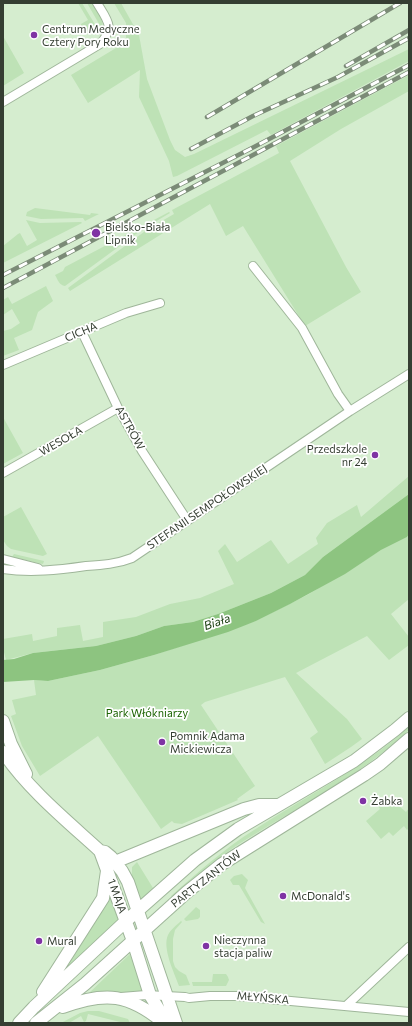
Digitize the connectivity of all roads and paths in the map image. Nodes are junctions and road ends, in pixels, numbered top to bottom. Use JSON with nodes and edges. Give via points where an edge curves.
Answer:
{"nodes":[{"id":1,"x":97,"y":3,"type":"edge"},
{"id":2,"x":3,"y":102,"type":"edge"},
{"id":3,"x":253,"y":266,"type":"dead end"},
{"id":4,"x":160,"y":303,"type":"dead end"},
{"id":5,"x":82,"y":332,"type":"junction"},
{"id":6,"x":3,"y":365,"type":"edge"},
{"id":7,"x":409,"y":374,"type":"edge"},
{"id":8,"x":118,"y":408,"type":"junction"},
{"id":9,"x":350,"y":411,"type":"junction"},
{"id":10,"x":3,"y":473,"type":"edge"},
{"id":11,"x":187,"y":520,"type":"junction"},
{"id":12,"x":3,"y":559,"type":"edge"},
{"id":13,"x":3,"y":569,"type":"edge"},
{"id":14,"x":53,"y":570,"type":"junction"},
{"id":15,"x":409,"y":718,"type":"edge"},
{"id":16,"x":3,"y":722,"type":"edge"},
{"id":17,"x":409,"y":739,"type":"edge"},
{"id":18,"x":3,"y":752,"type":"edge"},
{"id":19,"x":38,"y":794,"type":"junction"},
{"id":20,"x":280,"y":805,"type":"junction"},
{"id":21,"x":111,"y":865,"type":"junction"},
{"id":22,"x":138,"y":910,"type":"junction"},
{"id":23,"x":126,"y":921,"type":"junction"},
{"id":24,"x":145,"y":930,"type":"junction"},
{"id":25,"x":134,"y":941,"type":"junction"},
{"id":26,"x":409,"y":947,"type":"edge"},
{"id":27,"x":150,"y":995,"type":"junction"},
{"id":28,"x":167,"y":996,"type":"junction"},
{"id":29,"x":116,"y":997,"type":"junction"},
{"id":30,"x":346,"y":1006,"type":"junction"},
{"id":31,"x":34,"y":1007,"type":"junction"},
{"id":32,"x":54,"y":1010,"type":"junction"},
{"id":33,"x":409,"y":1012,"type":"edge"},
{"id":34,"x":19,"y":1023,"type":"edge"},
{"id":35,"x":36,"y":1023,"type":"edge"},
{"id":36,"x":166,"y":1023,"type":"edge"},
{"id":37,"x":176,"y":1023,"type":"edge"}],
"edges":[{"from":1,"to":2,"type":"street","via":[[109,26],[108,35],[100,44]]},
{"from":3,"to":9,"type":"street","via":[[302,328]]},
{"from":4,"to":5,"type":"street","name":"CICHA","via":[[126,313]]},
{"from":5,"to":6,"type":"street","name":"CICHA"},
{"from":5,"to":8,"type":"street","name":"ASTRÓW"},
{"from":7,"to":9,"type":"street","name":"STEFANII SEMPOŁOWSKIEJ"},
{"from":8,"to":10,"type":"street","name":"WESOŁA"},
{"from":8,"to":11,"type":"street","name":"ASTRÓW","via":[[142,451]]},
{"from":9,"to":11,"type":"street","name":"STEFANII SEMPOŁOWSKIEJ"},
{"from":11,"to":14,"type":"street","name":"STEFANII SEMPOŁOWSKIEJ","via":[[125,561]]},
{"from":12,"to":14,"type":"street","name":"STEFANII SEMPOŁOWSKIEJ"},
{"from":13,"to":14,"type":"street","name":"STEFANII SEMPOŁOWSKIEJ","via":[[33,572]]},
{"from":15,"to":20,"type":"street","name":"PARTYZANTÓW","via":[[354,761]]},
{"from":16,"to":19,"type":"street","name":"1 MAJA","via":[[24,771]]},
{"from":17,"to":24,"type":"street","name":"PARTYZANTÓW","via":[[364,775],[222,864]]},
{"from":18,"to":19,"type":"street","name":"1 MAJA"},
{"from":19,"to":21,"type":"street","name":"1 MAJA","via":[[100,851],[105,852]]},
{"from":20,"to":21,"type":"street","via":[[259,805],[244,809]]},
{"from":20,"to":22,"type":"street","name":"PARTYZANTÓW","via":[[216,844],[177,874]]},
{"from":21,"to":22,"type":"street","name":"1 MAJA","via":[[128,882]]},
{"from":21,"to":23,"type":"street","name":"1 MAJA"},
{"from":21,"to":31,"type":"street","name":"PARTYZANTÓW","via":[[99,904]]},
{"from":22,"to":23,"type":"street","name":"PARTYZANTÓW"},
{"from":22,"to":24,"type":"street","name":"1 MAJA"},
{"from":23,"to":25,"type":"street","name":"1 MAJA"},
{"from":23,"to":31,"type":"street","name":"PARTYZANTÓW"},
{"from":24,"to":25,"type":"street","name":"PARTYZANTÓW"},
{"from":24,"to":28,"type":"street","name":"1 MAJA"},
{"from":25,"to":27,"type":"street","name":"1 MAJA"},
{"from":25,"to":32,"type":"street","name":"PARTYZANTÓW"},
{"from":26,"to":30,"type":"street"},
{"from":27,"to":28,"type":"street","name":"MŁYŃSKA"},
{"from":27,"to":29,"type":"street","name":"MŁYŃSKA"},
{"from":27,"to":36,"type":"street","name":"1 MAJA"},
{"from":28,"to":30,"type":"street","name":"MŁYŃSKA","via":[[236,996]]},
{"from":28,"to":37,"type":"street","name":"1 MAJA"},
{"from":29,"to":32,"type":"street","via":[[86,1000]]},
{"from":29,"to":36,"type":"street","via":[[138,1006]]},
{"from":30,"to":33,"type":"street","name":"MŁYŃSKA"},
{"from":31,"to":34,"type":"street","name":"PARTYZANTÓW"},
{"from":32,"to":35,"type":"street","name":"PARTYZANTÓW"}]}
